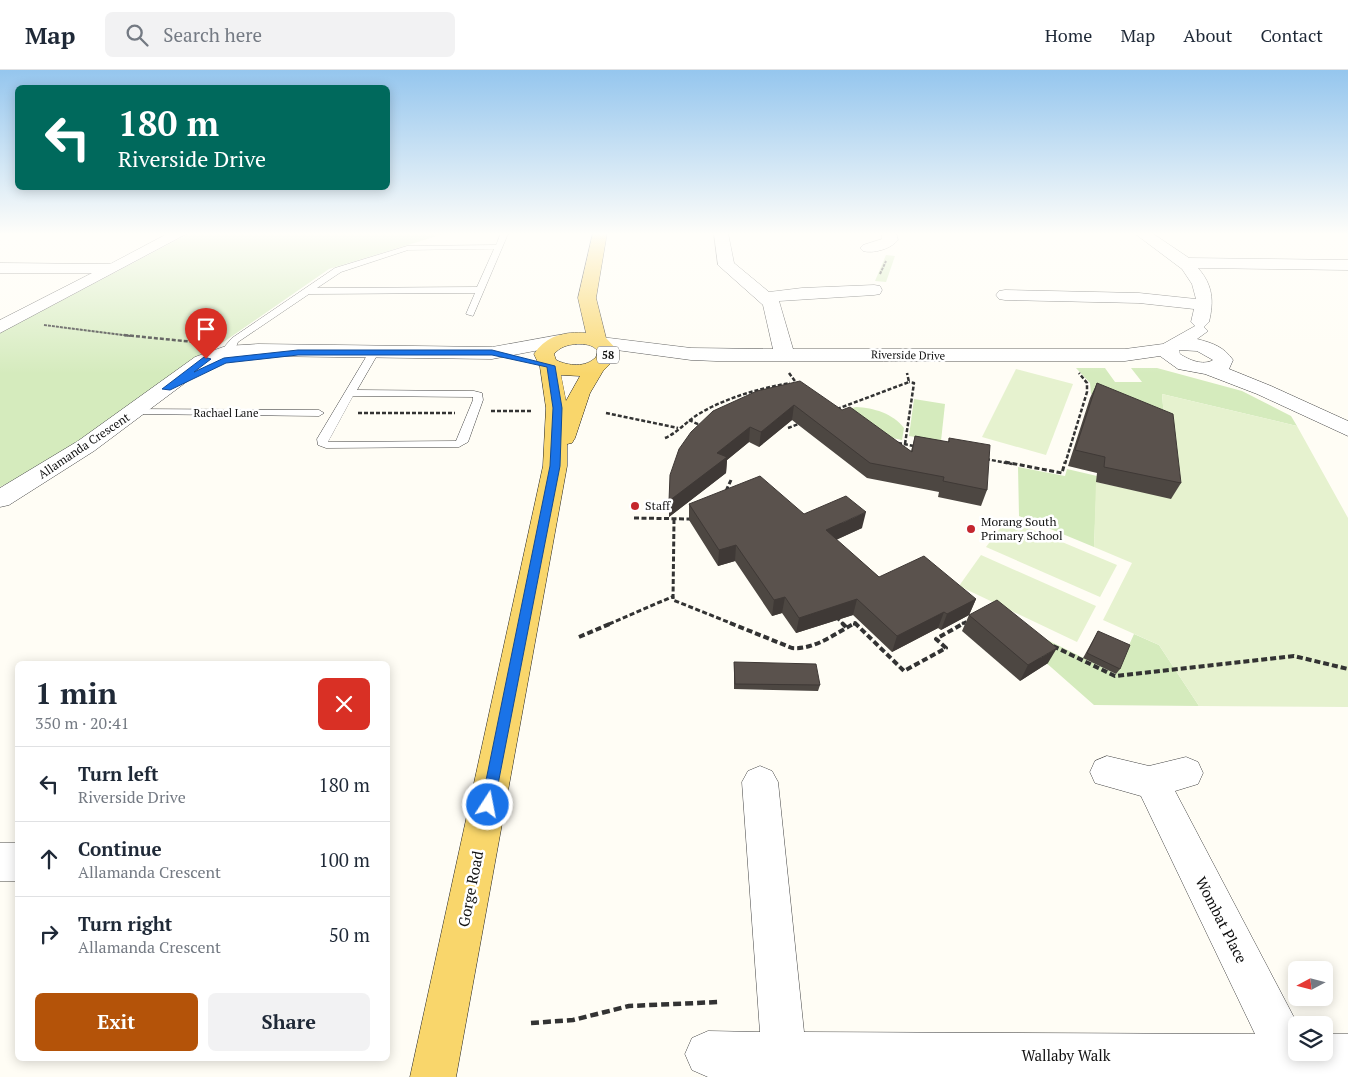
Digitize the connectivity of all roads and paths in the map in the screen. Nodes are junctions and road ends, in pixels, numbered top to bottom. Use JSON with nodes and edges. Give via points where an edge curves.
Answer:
{"nodes":[{"id":1,"x":91,"y":280,"type":"edge"},
{"id":2,"x":322,"y":280,"type":"edge"},
{"id":3,"x":484,"y":280,"type":"edge"},
{"id":4,"x":591,"y":280,"type":"edge"},
{"id":5,"x":744,"y":280,"type":"edge"},
{"id":6,"x":1196,"y":280,"type":"edge"},
{"id":7,"x":305,"y":290,"type":"junction"},
{"id":8,"x":480,"y":290,"type":"junction"},
{"id":9,"x":874,"y":290,"type":"dead end"},
{"id":10,"x":1001,"y":294,"type":"dead end"},
{"id":11,"x":587,"y":298,"type":"junction"},
{"id":12,"x":766,"y":298,"type":"junction"},
{"id":13,"x":1204,"y":305,"type":"junction"},
{"id":14,"x":470,"y":314,"type":"dead end"},
{"id":15,"x":4,"y":324,"type":"edge"},
{"id":16,"x":1199,"y":331,"type":"junction"},
{"id":17,"x":560,"y":341,"type":"junction"},
{"id":18,"x":599,"y":342,"type":"junction"},
{"id":19,"x":1172,"y":347,"type":"junction"},
{"id":20,"x":231,"y":351,"type":"junction"},
{"id":21,"x":374,"y":352,"type":"junction"},
{"id":22,"x":492,"y":353,"type":"junction"},
{"id":23,"x":691,"y":354,"type":"junction"},
{"id":24,"x":1125,"y":355,"type":"junction"},
{"id":25,"x":1214,"y":360,"type":"junction"},
{"id":26,"x":786,"y":361,"type":"junction"},
{"id":27,"x":549,"y":364,"type":"junction"},
{"id":28,"x":905,"y":364,"type":"dead end"},
{"id":29,"x":1184,"y":364,"type":"junction"},
{"id":30,"x":597,"y":366,"type":"junction"},
{"id":31,"x":1076,"y":371,"type":"dead end"},
{"id":32,"x":909,"y":382,"type":"junction"},
{"id":33,"x":795,"y":383,"type":"junction"},
{"id":34,"x":804,"y":390,"type":"edge"},
{"id":35,"x":351,"y":393,"type":"junction"},
{"id":36,"x":533,"y":411,"type":"dead end"},
{"id":37,"x":133,"y":412,"type":"junction"},
{"id":38,"x":474,"y":412,"type":"junction"},
{"id":39,"x":319,"y":413,"type":"dead end"},
{"id":40,"x":339,"y":413,"type":"junction"},
{"id":41,"x":606,"y":413,"type":"dead end"},
{"id":42,"x":841,"y":416,"type":"edge"},
{"id":43,"x":688,"y":420,"type":"junction"},
{"id":44,"x":806,"y":421,"type":"edge"},
{"id":45,"x":703,"y":426,"type":"edge"},
{"id":46,"x":678,"y":428,"type":"junction"},
{"id":47,"x":788,"y":428,"type":"edge"},
{"id":48,"x":1348,"y":429,"type":"edge"},
{"id":49,"x":665,"y":438,"type":"dead end"},
{"id":50,"x":896,"y":443,"type":"edge"},
{"id":51,"x":905,"y":444,"type":"junction"},
{"id":52,"x":915,"y":446,"type":"edge"},
{"id":53,"x":983,"y":459,"type":"edge"},
{"id":54,"x":555,"y":466,"type":"junction"},
{"id":55,"x":731,"y":480,"type":"dead end"},
{"id":56,"x":724,"y":496,"type":"edge"},
{"id":57,"x":0,"y":499,"type":"edge"},
{"id":58,"x":634,"y":518,"type":"dead end"},
{"id":59,"x":674,"y":519,"type":"junction"},
{"id":60,"x":694,"y":519,"type":"edge"},
{"id":61,"x":674,"y":596,"type":"junction"},
{"id":62,"x":833,"y":614,"type":"edge"},
{"id":63,"x":972,"y":618,"type":"edge"},
{"id":64,"x":846,"y":627,"type":"junction"},
{"id":65,"x":579,"y":637,"type":"dead end"},
{"id":66,"x":1047,"y":643,"type":"edge"},
{"id":67,"x":1348,"y":668,"type":"edge"},
{"id":68,"x":1107,"y":772,"type":"dead end"},
{"id":69,"x":760,"y":782,"type":"dead end"},
{"id":70,"x":0,"y":862,"type":"edge"},
{"id":71,"x":15,"y":862,"type":"edge"},
{"id":72,"x":719,"y":1002,"type":"dead end"},
{"id":73,"x":531,"y":1023,"type":"dead end"},
{"id":74,"x":1288,"y":1052,"type":"edge"},
{"id":75,"x":708,"y":1054,"type":"dead end"},
{"id":76,"x":784,"y":1055,"type":"junction"},
{"id":77,"x":1333,"y":1056,"type":"edge"},
{"id":78,"x":1348,"y":1056,"type":"edge"},
{"id":79,"x":1288,"y":1057,"type":"edge"},
{"id":80,"x":433,"y":1077,"type":"edge"}],
"edges":[{"from":1,"to":15,"type":"street"},
{"from":2,"to":7,"type":"lane"},
{"from":3,"to":8,"type":"lane"},
{"from":4,"to":11,"type":"main road","number":"58"},
{"from":5,"to":12,"type":"street"},
{"from":6,"to":13,"type":"street"},
{"from":7,"to":8,"type":"lane"},
{"from":7,"to":20,"type":"lane"},
{"from":8,"to":14,"type":"lane"},
{"from":9,"to":12,"type":"street"},
{"from":10,"to":13,"type":"street","via":[[1139,298]]},
{"from":11,"to":17,"type":"main road","number":"58"},
{"from":11,"to":18,"type":"main road","number":"58"},
{"from":12,"to":26,"type":"street","via":[[774,309]]},
{"from":13,"to":16,"type":"street"},
{"from":15,"to":20,"type":"path","via":[[118,332]]},
{"from":16,"to":19,"type":"street"},
{"from":16,"to":25,"type":"street"},
{"from":17,"to":18,"type":"main road","number":"58","via":[[576,338]]},
{"from":17,"to":22,"type":"street"},
{"from":17,"to":27,"type":"main road","number":"58","via":[[551,345],[544,354]]},
{"from":18,"to":23,"type":"street","name":"Riverside Drive"},
{"from":18,"to":30,"type":"main road","number":"58","via":[[608,351],[608,356]]},
{"from":19,"to":24,"type":"street","name":"Riverside Drive"},
{"from":19,"to":25,"type":"street","via":[[1192,345]]},
{"from":19,"to":29,"type":"street","via":[[1171,357]]},
{"from":20,"to":21,"type":"street","name":"Allamanda Crescent"},
{"from":20,"to":37,"type":"street","name":"Allamanda Crescent"},
{"from":21,"to":22,"type":"street"},
{"from":21,"to":35,"type":"lane"},
{"from":22,"to":27,"type":"street"},
{"from":23,"to":26,"type":"street","name":"Riverside Drive"},
{"from":23,"to":30,"type":"street","name":"Riverside Drive"},
{"from":24,"to":26,"type":"street","name":"Riverside Drive"},
{"from":24,"to":29,"type":"street","name":"Riverside Drive"},
{"from":25,"to":29,"type":"street","name":"Riverside Drive"},
{"from":25,"to":48,"type":"street","via":[[1264,390]]},
{"from":26,"to":33,"type":"path"},
{"from":27,"to":30,"type":"main road","number":"58","via":[[566,370]]},
{"from":27,"to":54,"type":"main road","name":"Gorge Road","number":"58","via":[[557,408]]},
{"from":28,"to":32,"type":"path"},
{"from":30,"to":54,"type":"main road","name":"Gorge Road","number":"58","via":[[580,393]]},
{"from":31,"to":53,"type":"path","via":[[1087,383],[1087,392],[1062,473]]},
{"from":32,"to":42,"type":"path","via":[[833,411]]},
{"from":32,"to":51,"type":"path","via":[[914,383]]},
{"from":33,"to":34,"type":"path"},
{"from":33,"to":43,"type":"path","via":[[736,396]]},
{"from":35,"to":38,"type":"lane","via":[[474,394],[478,400]]},
{"from":35,"to":40,"type":"lane"},
{"from":36,"to":38,"type":"path"},
{"from":37,"to":39,"type":"lane","name":"Rachael Lane"},
{"from":37,"to":57,"type":"street","name":"Allamanda Crescent","via":[[64,461]]},
{"from":38,"to":40,"type":"path"},
{"from":38,"to":40,"type":"lane","via":[[464,440],[459,444],[326,445],[322,443],[323,439]]},
{"from":41,"to":46,"type":"path"},
{"from":43,"to":45,"type":"path"},
{"from":43,"to":46,"type":"path"},
{"from":44,"to":47,"type":"path"},
{"from":46,"to":49,"type":"path"},
{"from":50,"to":51,"type":"path"},
{"from":51,"to":52,"type":"path"},
{"from":54,"to":80,"type":"main road","name":"Gorge Road","number":"58"},
{"from":55,"to":56,"type":"path"},
{"from":58,"to":59,"type":"path"},
{"from":59,"to":60,"type":"path"},
{"from":59,"to":61,"type":"path"},
{"from":61,"to":64,"type":"path","via":[[673,600],[798,650]]},
{"from":61,"to":65,"type":"path"},
{"from":62,"to":64,"type":"path"},
{"from":63,"to":64,"type":"path","via":[[936,639],[946,648],[904,671],[855,623]]},
{"from":66,"to":67,"type":"path","via":[[1115,676],[1294,656]]},
{"from":68,"to":74,"type":"street","name":"Wombat Place","via":[[1169,778]]},
{"from":69,"to":76,"type":"street"},
{"from":70,"to":71,"type":"street"},
{"from":72,"to":73,"type":"path","via":[[629,1006],[573,1020]]},
{"from":75,"to":76,"type":"street","name":"Wallaby Walk"},
{"from":76,"to":79,"type":"street","name":"Wallaby Walk"},
{"from":77,"to":78,"type":"street","name":"Wallaby Walk"}]}
